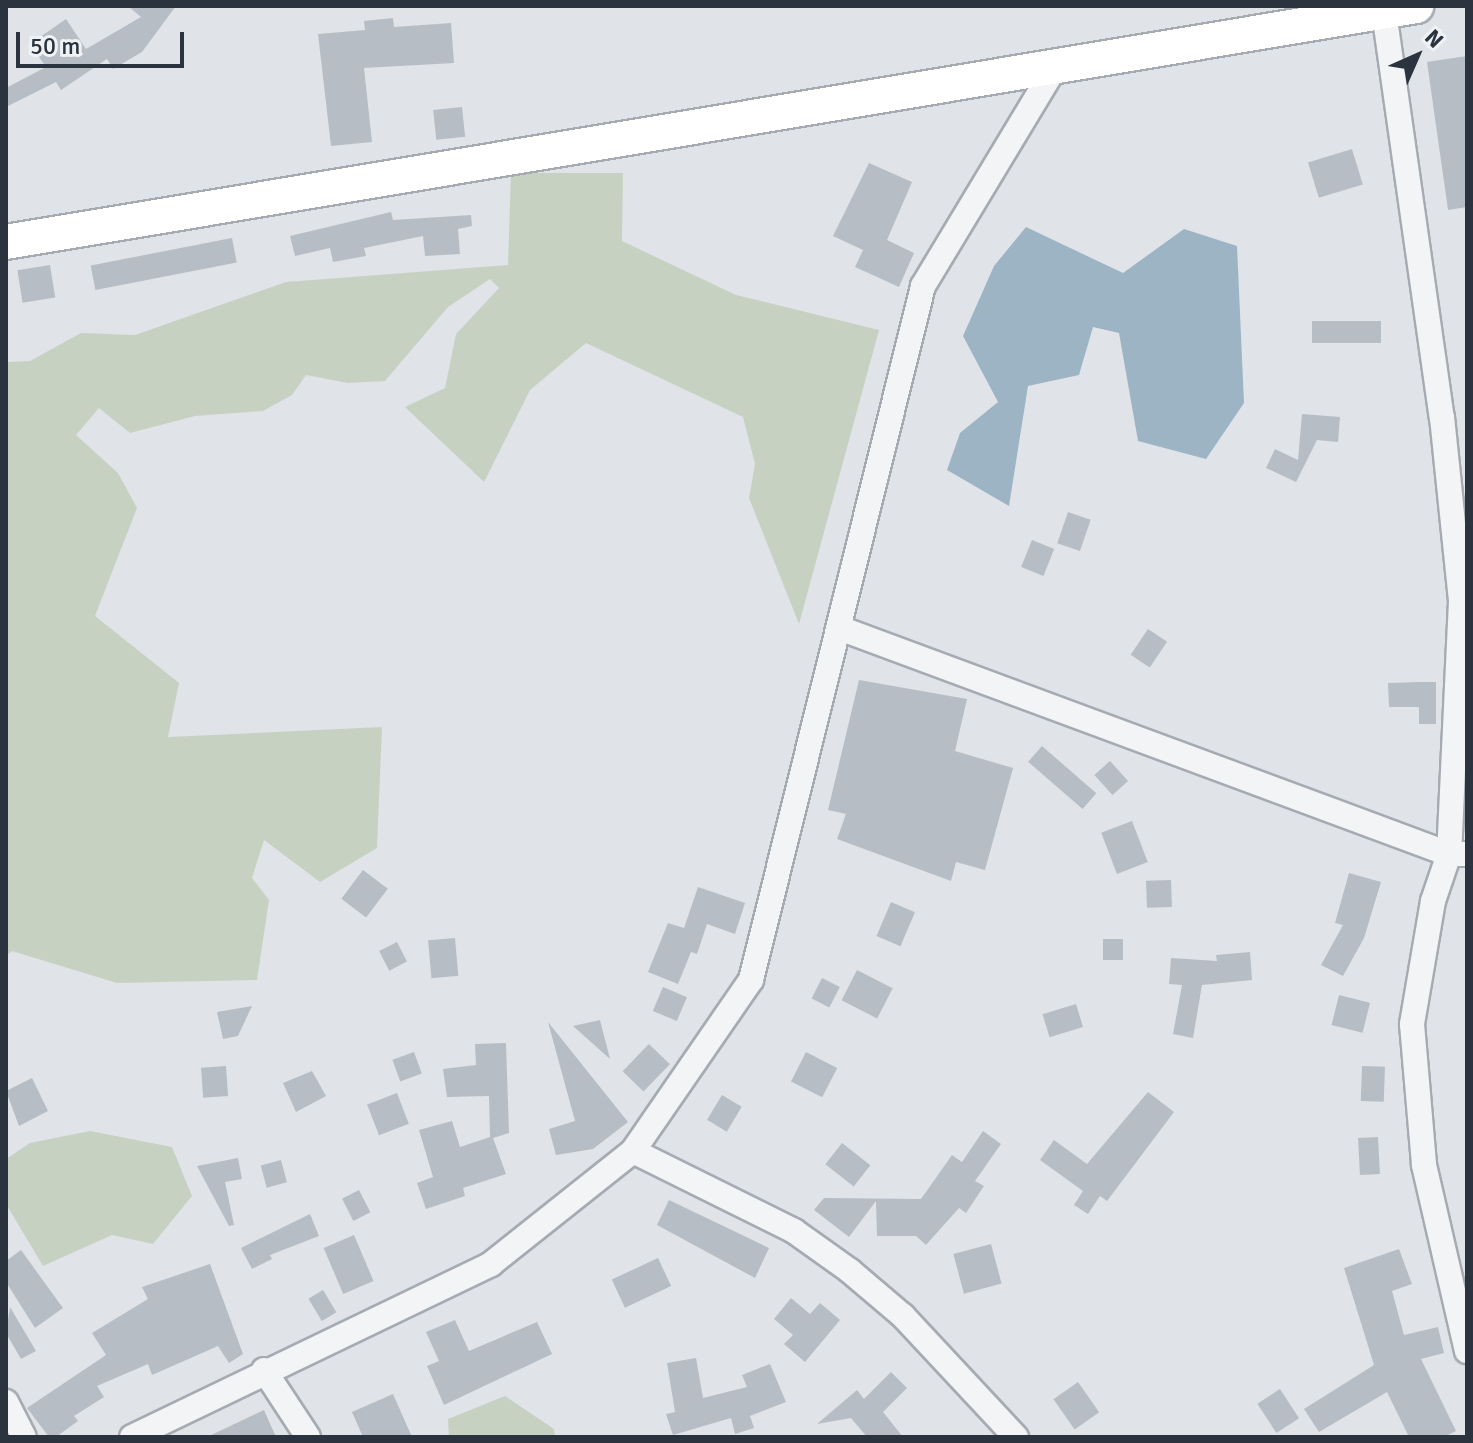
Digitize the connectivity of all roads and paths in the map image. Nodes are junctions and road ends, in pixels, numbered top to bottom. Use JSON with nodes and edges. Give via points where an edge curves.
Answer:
{"nodes":[{"id":1,"x":1400,"y":9,"type":"edge"},
{"id":2,"x":1057,"y":64,"type":"junction"},
{"id":3,"x":6,"y":242,"type":"edge"},
{"id":4,"x":842,"y":629,"type":"junction"},
{"id":5,"x":1458,"y":854,"type":"edge"},
{"id":6,"x":633,"y":1151,"type":"junction"},
{"id":7,"x":1467,"y":1351,"type":"edge"},
{"id":8,"x":264,"y":1370,"type":"junction"},
{"id":9,"x":6,"y":1402,"type":"edge"},
{"id":10,"x":24,"y":1437,"type":"edge"},
{"id":11,"x":132,"y":1437,"type":"edge"},
{"id":12,"x":308,"y":1437,"type":"edge"},
{"id":13,"x":1016,"y":1437,"type":"edge"}],
"edges":[{"from":1,"to":2,"type":"street"},
{"from":1,"to":5,"type":"street","via":[[1461,601]]},
{"from":2,"to":3,"type":"street"},
{"from":2,"to":4,"type":"street","via":[[923,286]]},
{"from":4,"to":5,"type":"street"},
{"from":4,"to":6,"type":"street","via":[[751,980]]},
{"from":5,"to":7,"type":"street","via":[[1433,901],[1412,1024],[1424,1165]]},
{"from":6,"to":8,"type":"street","via":[[491,1264]]},
{"from":6,"to":13,"type":"street","via":[[794,1231],[850,1271],[903,1316]]},
{"from":8,"to":11,"type":"street"},
{"from":8,"to":12,"type":"street"},
{"from":9,"to":10,"type":"street"}]}
